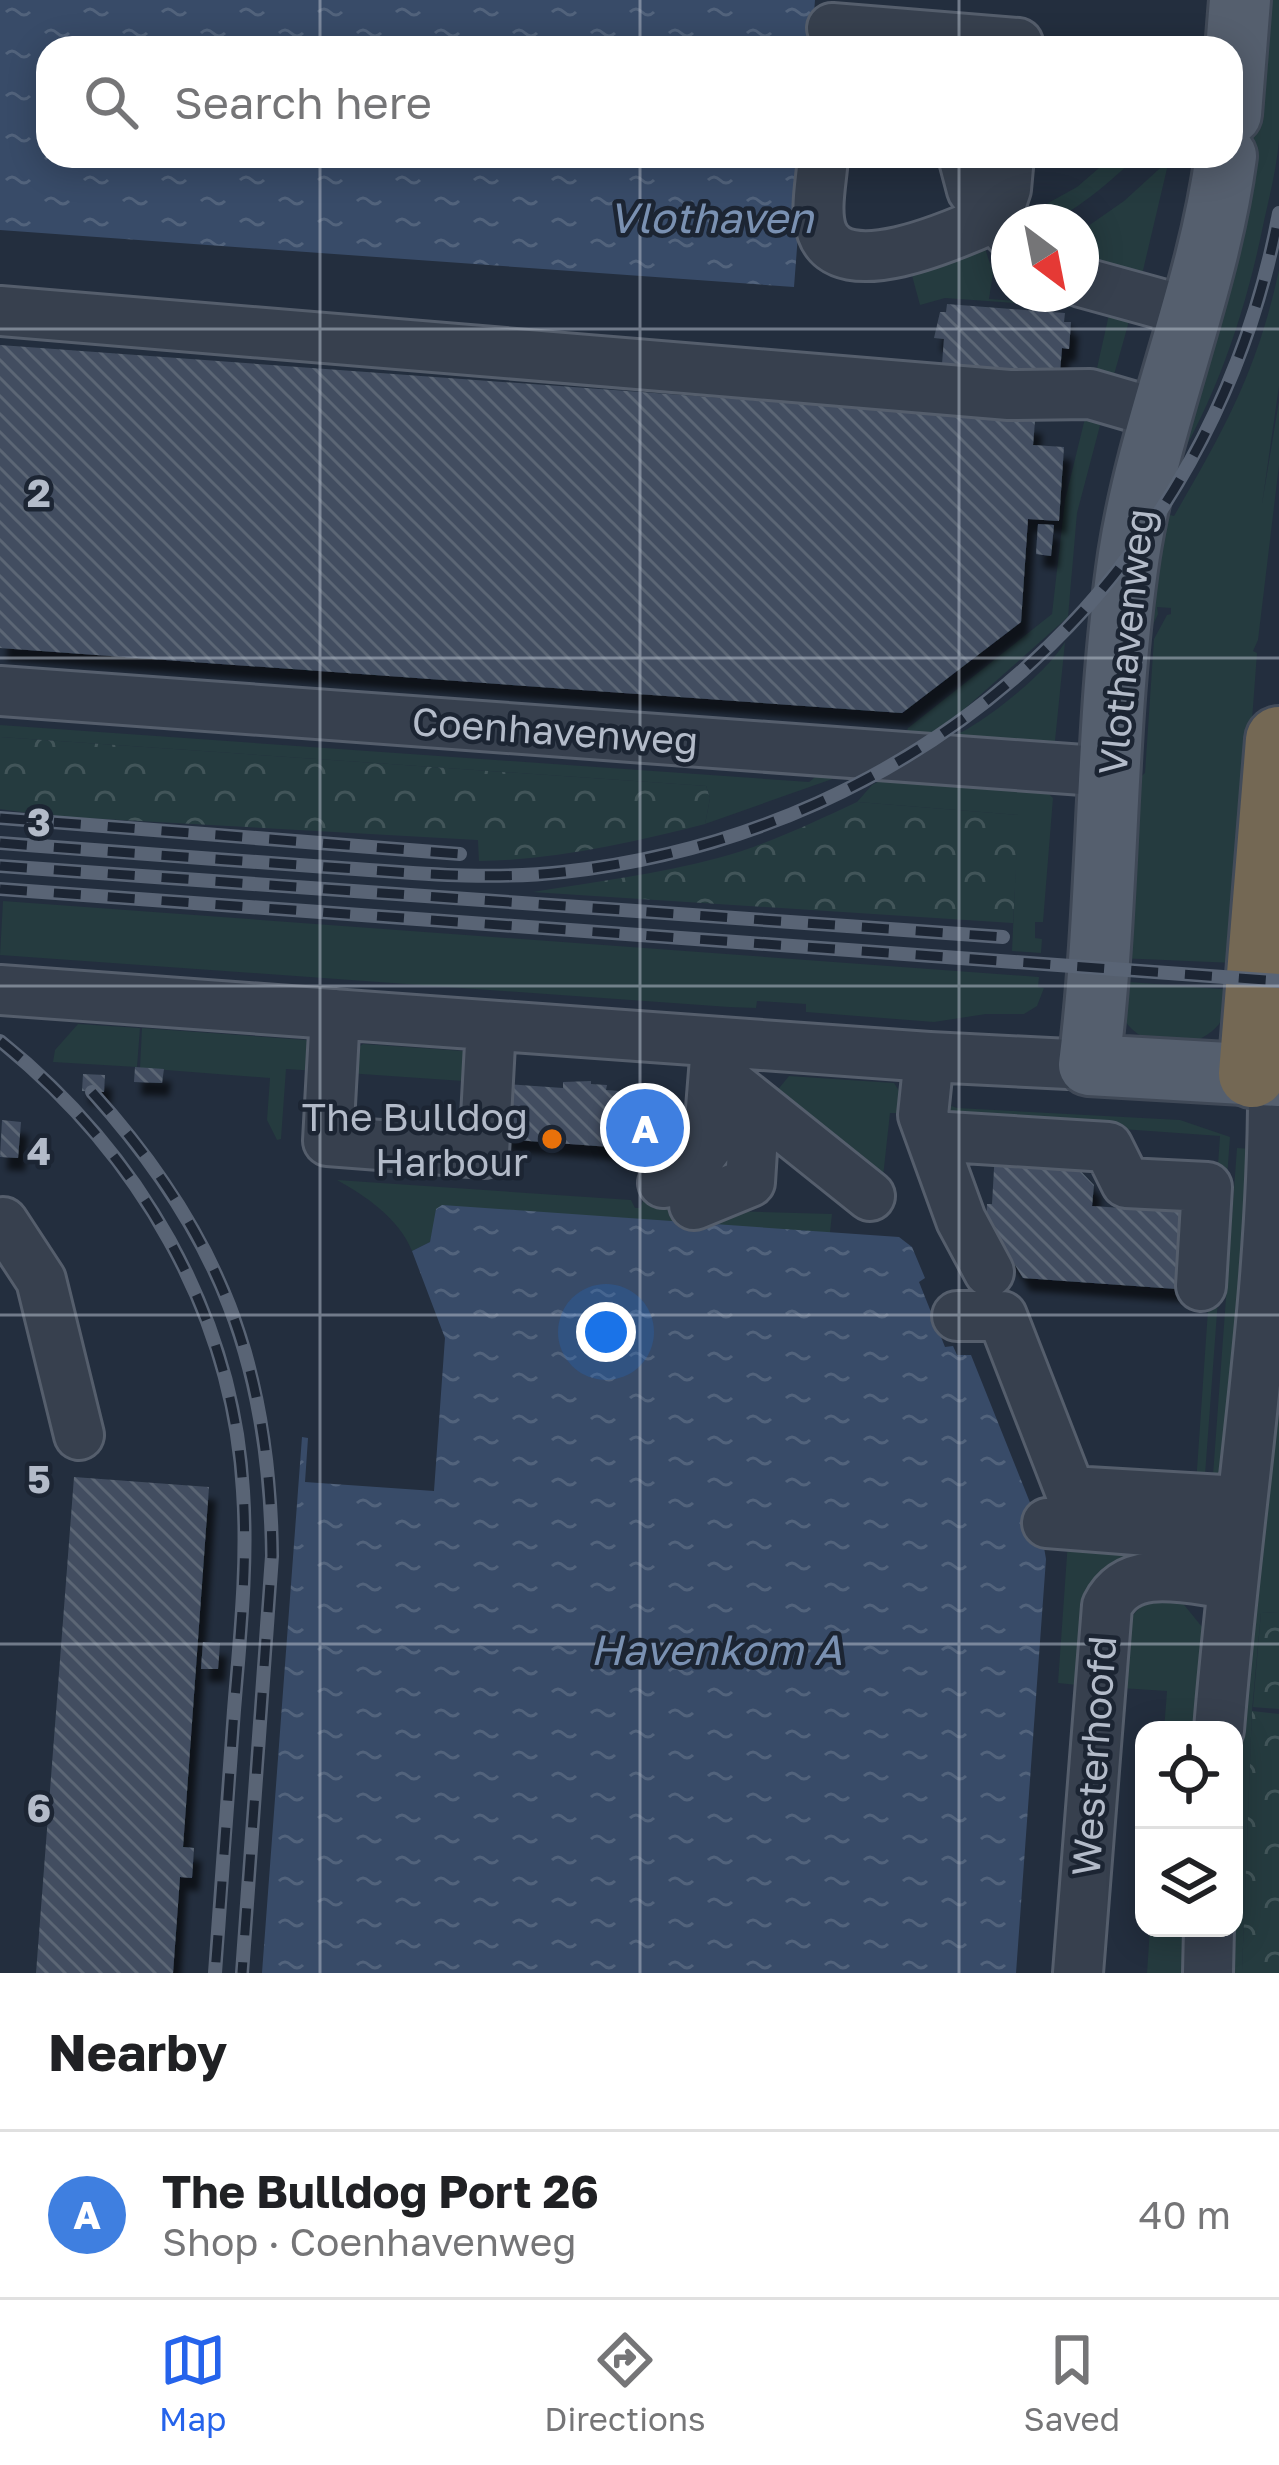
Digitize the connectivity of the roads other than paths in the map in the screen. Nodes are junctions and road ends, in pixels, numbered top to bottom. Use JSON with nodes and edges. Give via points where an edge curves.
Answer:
{"nodes":[{"id":1,"x":1240,"y":0,"type":"edge"},
{"id":2,"x":832,"y":26,"type":"edge"},
{"id":3,"x":996,"y":30,"type":"edge"},
{"id":4,"x":1237,"y":36,"type":"edge"},
{"id":5,"x":823,"y":168,"type":"edge"},
{"id":6,"x":966,"y":168,"type":"edge"},
{"id":7,"x":1008,"y":168,"type":"edge"},
{"id":8,"x":1224,"y":168,"type":"edge"},
{"id":9,"x":1005,"y":204,"type":"edge"},
{"id":10,"x":991,"y":211,"type":"edge"},
{"id":11,"x":991,"y":228,"type":"edge"},
{"id":12,"x":1099,"y":287,"type":"edge"},
{"id":13,"x":0,"y":311,"type":"edge"},
{"id":14,"x":1190,"y":312,"type":"junction"},
{"id":15,"x":1162,"y":415,"type":"junction"},
{"id":16,"x":0,"y":691,"type":"edge"},
{"id":17,"x":1279,"y":740,"type":"edge"},
{"id":18,"x":1111,"y":772,"type":"junction"},
{"id":19,"x":0,"y":990,"type":"edge"},
{"id":20,"x":335,"y":1014,"type":"junction"},
{"id":21,"x":491,"y":1026,"type":"junction"},
{"id":22,"x":715,"y":1057,"type":"junction"},
{"id":23,"x":929,"y":1058,"type":"junction"},
{"id":24,"x":1090,"y":1065,"type":"junction"},
{"id":25,"x":1268,"y":1075,"type":"edge"},
{"id":26,"x":755,"y":1104,"type":"junction"},
{"id":27,"x":931,"y":1136,"type":"junction"},
{"id":28,"x":870,"y":1196,"type":"dead end"},
{"id":29,"x":3,"y":1222,"type":"dead end"},
{"id":30,"x":989,"y":1272,"type":"dead end"},
{"id":31,"x":1201,"y":1286,"type":"dead end"},
{"id":32,"x":957,"y":1316,"type":"dead end"},
{"id":33,"x":79,"y":1436,"type":"dead end"},
{"id":34,"x":1047,"y":1523,"type":"dead end"},
{"id":35,"x":1236,"y":1541,"type":"junction"},
{"id":36,"x":1220,"y":1721,"type":"edge"},
{"id":37,"x":1209,"y":1937,"type":"edge"},
{"id":38,"x":1078,"y":1973,"type":"edge"},
{"id":39,"x":1208,"y":1973,"type":"edge"}],
"edges":[{"from":1,"to":4,"type":"main road"},
{"from":2,"to":3,"type":"street"},
{"from":5,"to":11,"type":"street","via":[[820,230],[841,252],[897,254]]},
{"from":6,"to":10,"type":"street"},
{"from":7,"to":9,"type":"street"},
{"from":8,"to":14,"type":"main road","name":"Vlothavenweg"},
{"from":12,"to":14,"type":"street"},
{"from":13,"to":15,"type":"street","via":[[1009,395],[1090,394]]},
{"from":14,"to":15,"type":"main road","name":"Vlothavenweg"},
{"from":15,"to":18,"type":"main road","name":"Vlothavenweg","via":[[1129,556]]},
{"from":16,"to":18,"type":"street","name":"Coenhavenweg"},
{"from":17,"to":25,"type":"highway"},
{"from":18,"to":24,"type":"main road","name":"Vlothavenweg"},
{"from":19,"to":20,"type":"street"},
{"from":20,"to":21,"type":"street"},
{"from":20,"to":21,"type":"street","via":[[328,1141],[484,1153]]},
{"from":21,"to":22,"type":"street"},
{"from":22,"to":23,"type":"street"},
{"from":22,"to":26,"type":"street"},
{"from":22,"to":26,"type":"street","via":[[708,1146],[678,1194],[751,1182]]},
{"from":23,"to":24,"type":"street"},
{"from":23,"to":27,"type":"street","via":[[923,1114]]},
{"from":24,"to":25,"type":"main road"},
{"from":25,"to":35,"type":"street","via":[[1273,1139]]},
{"from":26,"to":28,"type":"street"},
{"from":27,"to":30,"type":"street"},
{"from":27,"to":31,"type":"street","via":[[1108,1147],[1126,1183],[1207,1187]]},
{"from":29,"to":33,"type":"street","via":[[41,1280]]},
{"from":32,"to":35,"type":"street","via":[[1002,1316],[1070,1491]]},
{"from":34,"to":35,"type":"street"},
{"from":35,"to":36,"type":"street"},
{"from":35,"to":38,"type":"street","name":"Westerhoofd","via":[[1119,1588],[1107,1606]]},
{"from":37,"to":39,"type":"street"}]}
